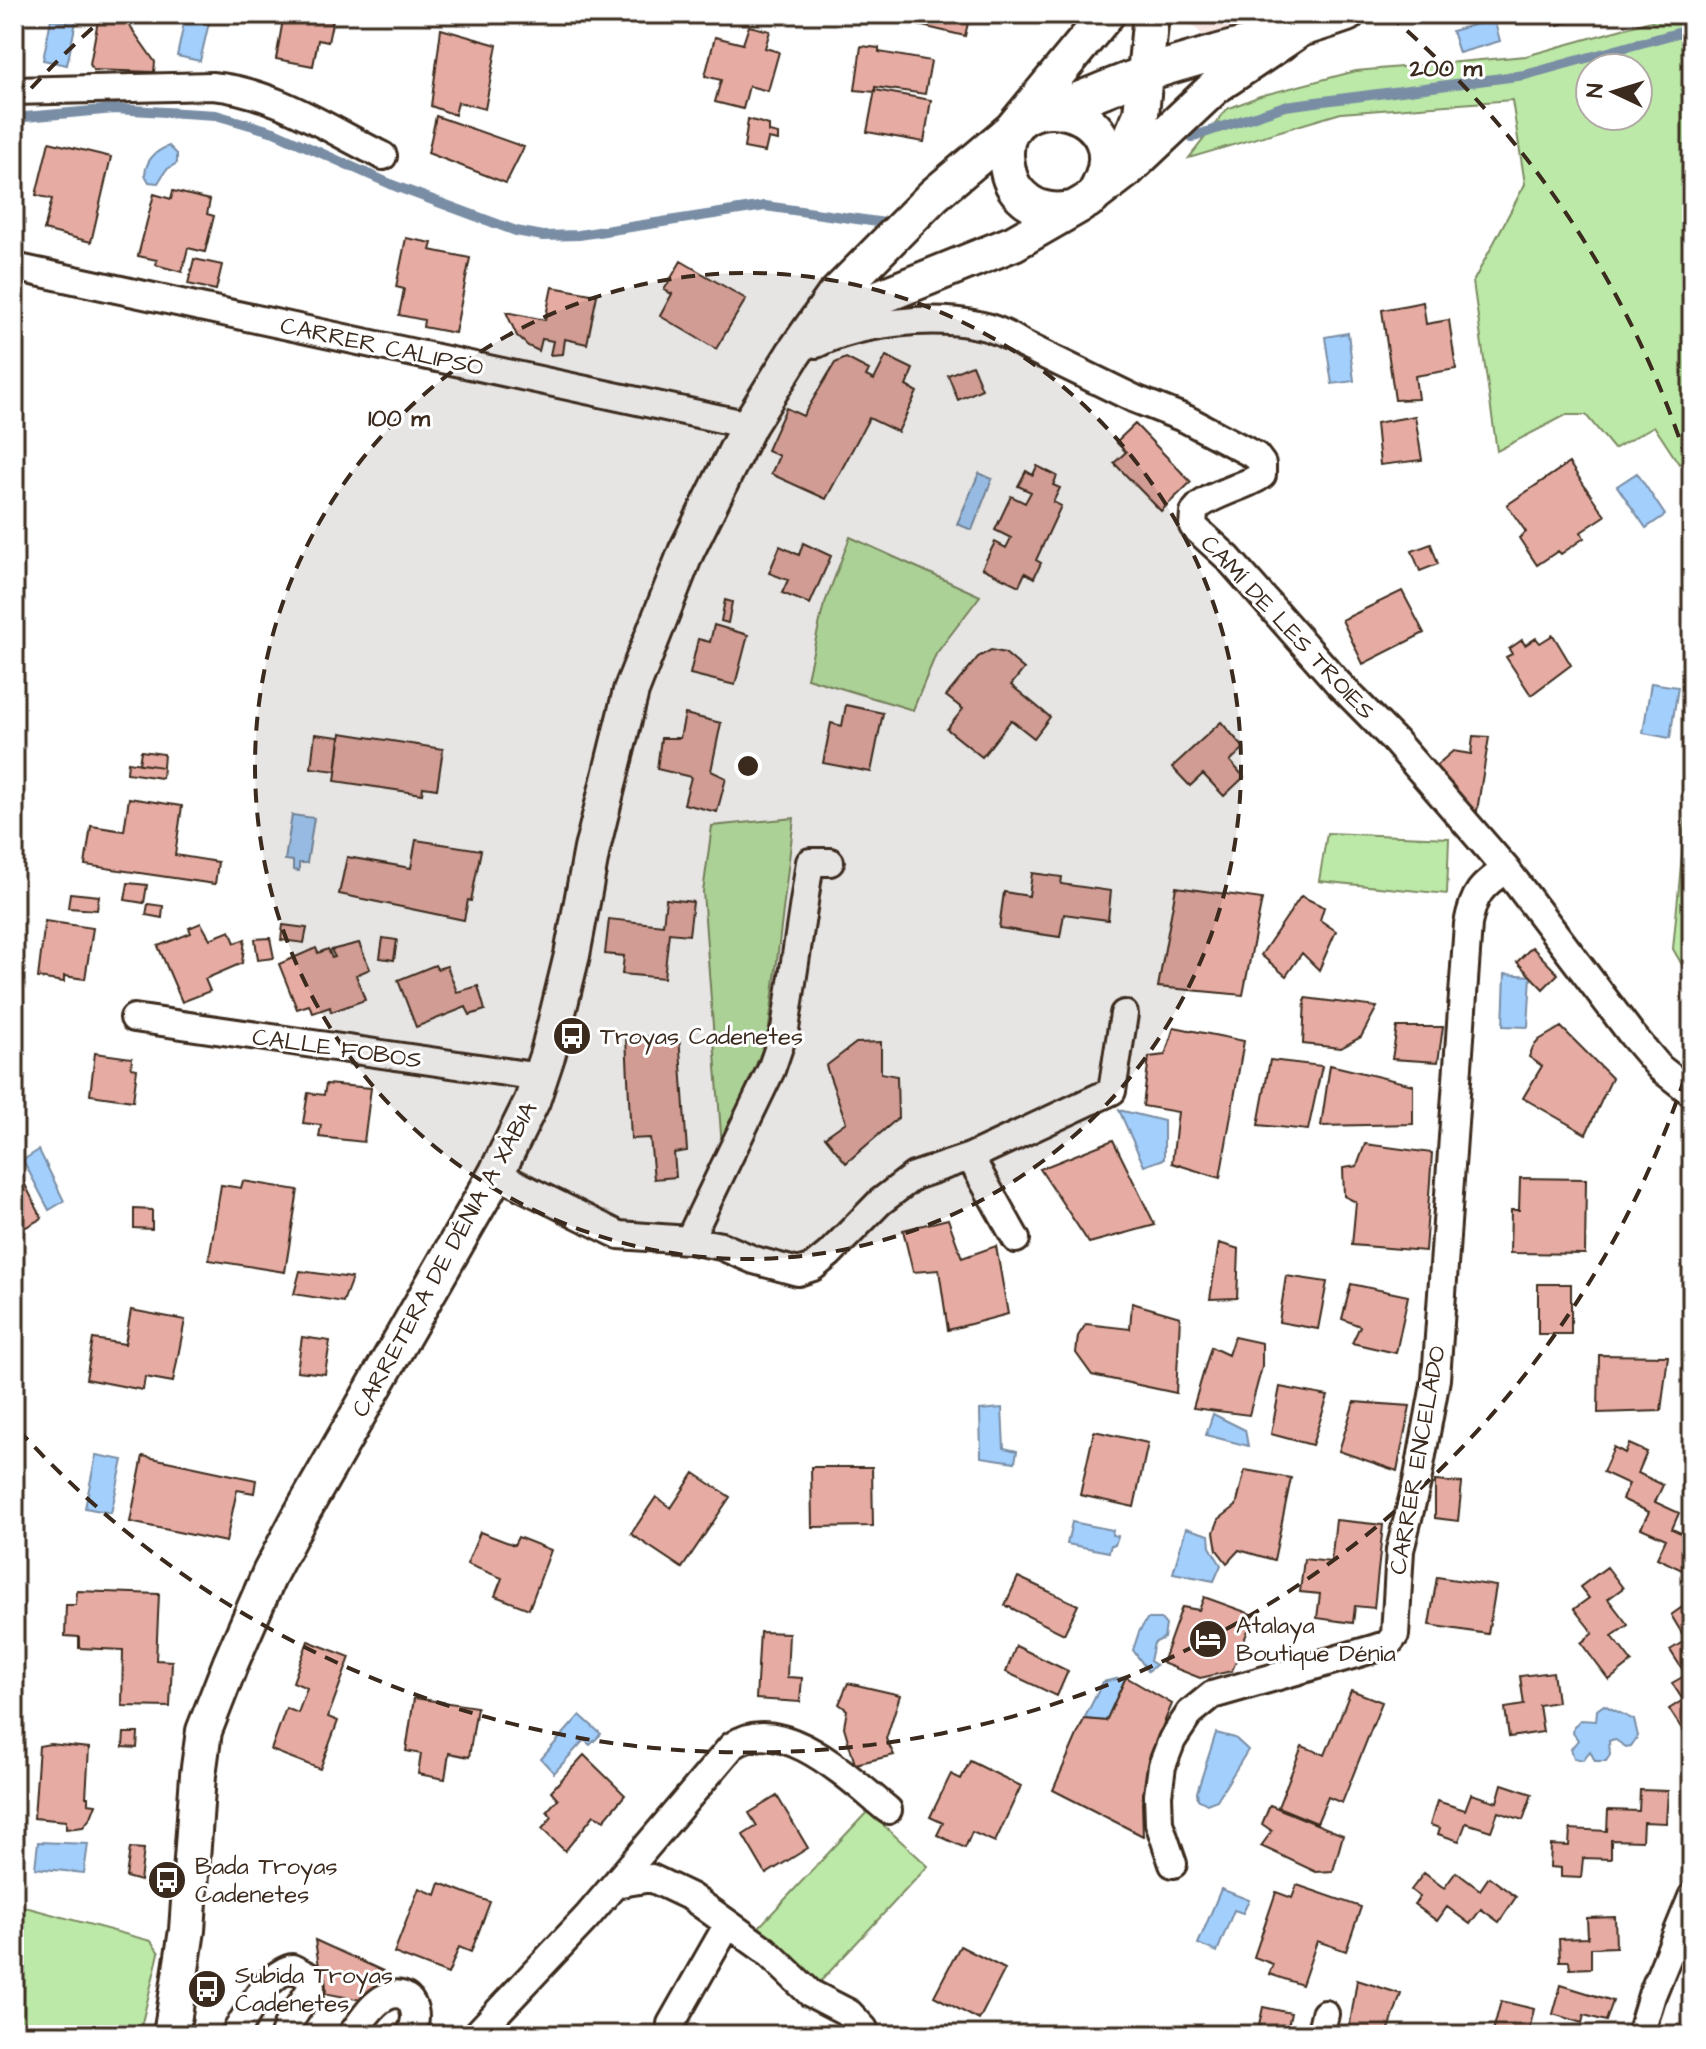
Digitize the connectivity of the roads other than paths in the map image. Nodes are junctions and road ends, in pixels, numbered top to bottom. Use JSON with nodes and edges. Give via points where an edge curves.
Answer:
{"nodes":[{"id":1,"x":1107,"y":14,"type":"edge"},
{"id":2,"x":1151,"y":14,"type":"edge"},
{"id":3,"x":1347,"y":14,"type":"edge"},
{"id":4,"x":1295,"y":33,"type":"junction"},
{"id":5,"x":1146,"y":74,"type":"junction"},
{"id":6,"x":14,"y":91,"type":"edge"},
{"id":7,"x":1052,"y":110,"type":"junction"},
{"id":8,"x":1012,"y":129,"type":"junction"},
{"id":9,"x":383,"y":156,"type":"dead end"},
{"id":10,"x":1117,"y":167,"type":"junction"},
{"id":11,"x":1083,"y":203,"type":"junction"},
{"id":12,"x":14,"y":267,"type":"edge"},
{"id":13,"x":790,"y":359,"type":"junction"},
{"id":14,"x":749,"y":425,"type":"junction"},
{"id":15,"x":830,"y":862,"type":"dead end"},
{"id":16,"x":1506,"y":869,"type":"junction"},
{"id":17,"x":1124,"y":1014,"type":"dead end"},
{"id":18,"x":134,"y":1018,"type":"dead end"},
{"id":19,"x":540,"y":1077,"type":"junction"},
{"id":20,"x":1692,"y":1093,"type":"edge"},
{"id":21,"x":970,"y":1157,"type":"junction"},
{"id":22,"x":496,"y":1174,"type":"junction"},
{"id":23,"x":1016,"y":1239,"type":"dead end"},
{"id":24,"x":689,"y":1240,"type":"junction"},
{"id":25,"x":888,"y":1810,"type":"dead end"},
{"id":26,"x":1173,"y":1864,"type":"dead end"},
{"id":27,"x":615,"y":1884,"type":"junction"},
{"id":28,"x":1692,"y":1897,"type":"edge"},
{"id":29,"x":728,"y":1924,"type":"junction"},
{"id":30,"x":171,"y":2035,"type":"edge"},
{"id":31,"x":234,"y":2035,"type":"edge"},
{"id":32,"x":284,"y":2035,"type":"edge"},
{"id":33,"x":351,"y":2035,"type":"edge"},
{"id":34,"x":409,"y":2035,"type":"edge"},
{"id":35,"x":476,"y":2035,"type":"edge"},
{"id":36,"x":670,"y":2035,"type":"edge"},
{"id":37,"x":866,"y":2035,"type":"edge"},
{"id":38,"x":1640,"y":2035,"type":"edge"}],
"edges":[{"from":1,"to":8,"type":"street"},
{"from":2,"to":5,"type":"street"},
{"from":3,"to":4,"type":"street"},
{"from":4,"to":5,"type":"street"},
{"from":4,"to":10,"type":"street","via":[[1216,86]]},
{"from":5,"to":7,"type":"street"},
{"from":5,"to":10,"type":"street","via":[[1141,114]]},
{"from":6,"to":9,"type":"street","via":[[236,88],[264,96]]},
{"from":7,"to":8,"type":"street","via":[[1023,119]]},
{"from":7,"to":10,"type":"street","via":[[1084,117]]},
{"from":8,"to":11,"type":"street","via":[[1006,155],[1014,188],[1026,200],[1056,212]]},
{"from":8,"to":13,"type":"street","name":"CARRETERA DE DÉNIA A XÀBIA","via":[[934,195],[834,296]]},
{"from":10,"to":11,"type":"street"},
{"from":11,"to":13,"type":"street","name":"CARRETERA DE DÉNIA A XÀBIA","via":[[1014,243],[870,301],[842,316]]},
{"from":12,"to":14,"type":"street","name":"CARRER CALIPSO"},
{"from":13,"to":14,"type":"street","name":"CARRETERA DE DÉNIA A XÀBIA"},
{"from":13,"to":16,"type":"street","name":"CAMÍ DE LES TROIES","via":[[845,332],[935,321],[979,325],[1256,456],[1262,475],[1200,505],[1193,526],[1228,558]]},
{"from":14,"to":19,"type":"street","name":"CARRETERA DE DÉNIA A XÀBIA","via":[[686,552],[631,691]]},
{"from":15,"to":24,"type":"street","via":[[810,862],[785,1029],[771,1070]]},
{"from":16,"to":20,"type":"street","name":"CAMÍ DE LES TROIES","via":[[1632,1035],[1660,1068]]},
{"from":16,"to":26,"type":"street","name":"CARRER ENCELADO","via":[[1483,885],[1468,924],[1436,1379],[1400,1550],[1395,1635],[1373,1649],[1212,1695],[1190,1713],[1172,1740],[1158,1795],[1159,1823]]},
{"from":17,"to":21,"type":"street","via":[[1112,1091]]},
{"from":18,"to":19,"type":"street","name":"CALLE FOBOS"},
{"from":19,"to":22,"type":"street","name":"CARRETERA DE DÉNIA A XÀBIA"},
{"from":21,"to":23,"type":"street"},
{"from":21,"to":24,"type":"street","via":[[914,1176],[813,1267],[798,1272]]},
{"from":22,"to":24,"type":"street","via":[[619,1235]]},
{"from":22,"to":30,"type":"street","name":"CARRETERA DE DÉNIA A XÀBIA","via":[[299,1518],[209,1717],[201,1748],[187,1930]]},
{"from":25,"to":27,"type":"street","via":[[819,1754],[791,1741],[743,1738]]},
{"from":27,"to":29,"type":"street","via":[[651,1878],[691,1897]]},
{"from":27,"to":35,"type":"street"},
{"from":28,"to":38,"type":"street"},
{"from":29,"to":36,"type":"street","via":[[677,2011]]},
{"from":29,"to":37,"type":"street","via":[[810,1993],[849,2013]]},
{"from":31,"to":32,"type":"street","via":[[270,1980],[292,1968],[310,1977],[311,1989]]},
{"from":33,"to":34,"type":"street","via":[[388,1995],[413,2003],[415,2026]]}]}
